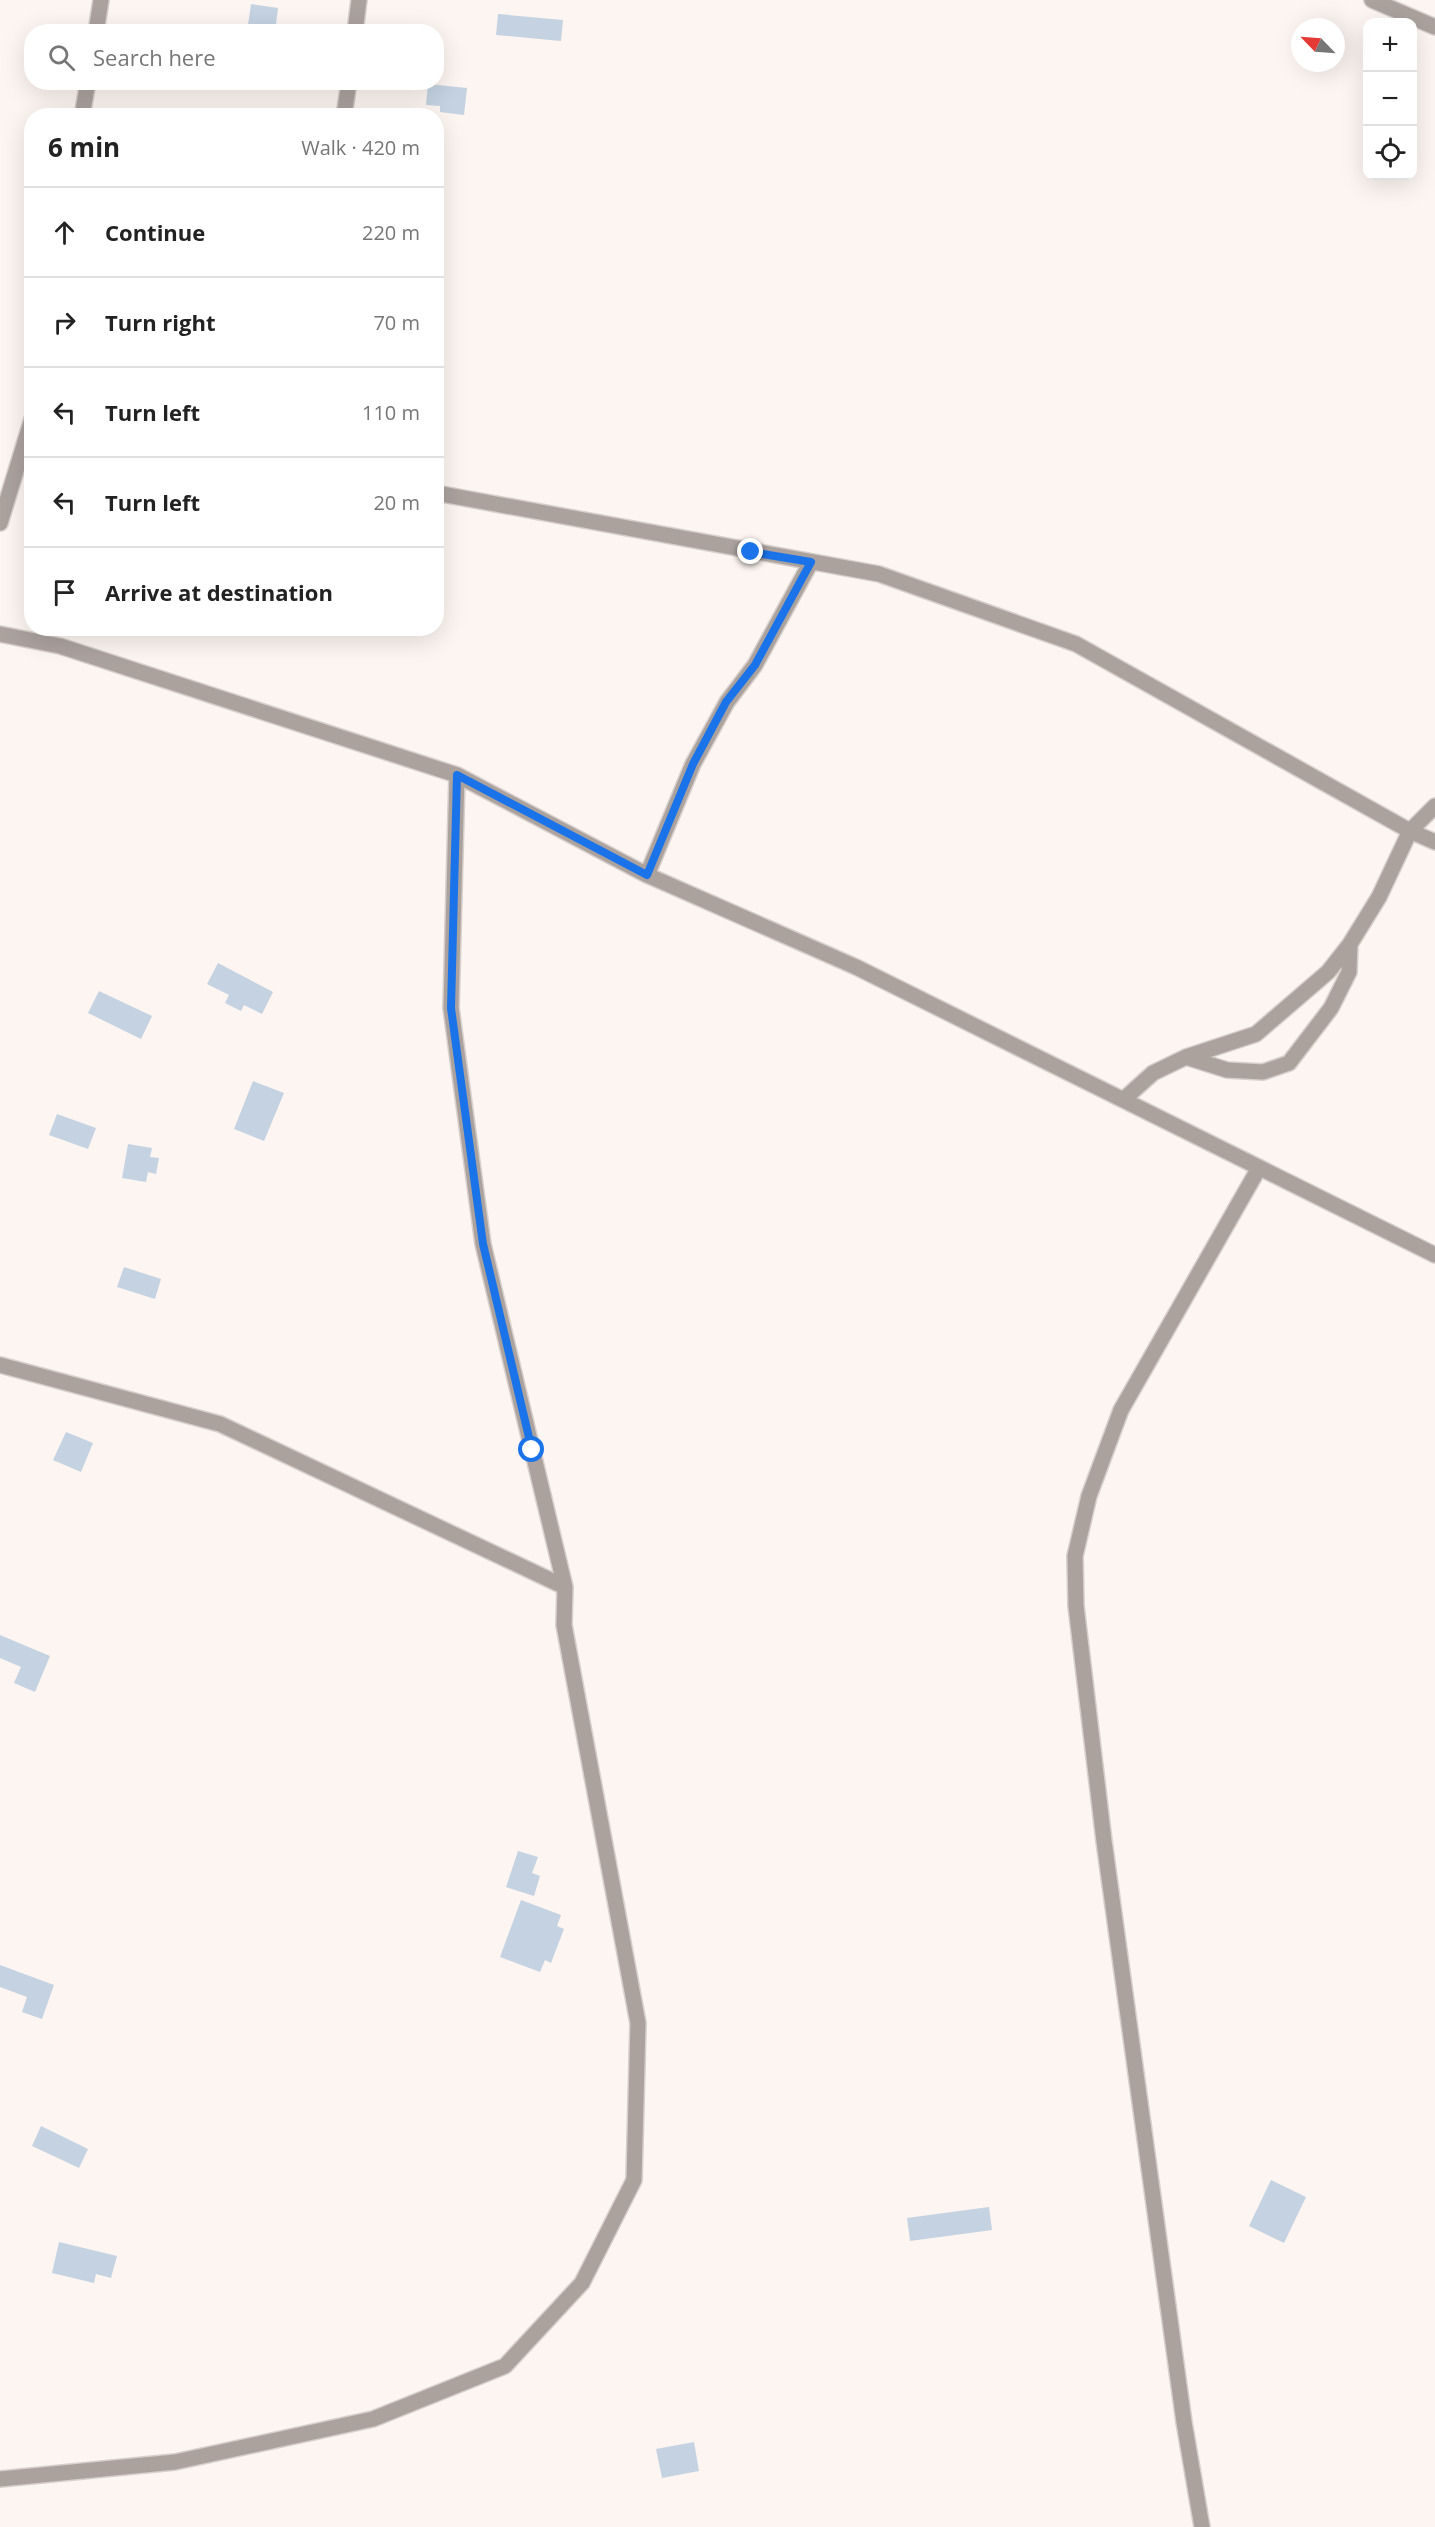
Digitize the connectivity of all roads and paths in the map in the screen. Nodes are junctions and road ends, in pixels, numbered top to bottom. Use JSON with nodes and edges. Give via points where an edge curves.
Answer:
{"nodes":[{"id":1,"x":101,"y":0,"type":"edge"},
{"id":2,"x":359,"y":0,"type":"edge"},
{"id":3,"x":1372,"y":0,"type":"edge"},
{"id":4,"x":97,"y":24,"type":"edge"},
{"id":5,"x":356,"y":24,"type":"edge"},
{"id":6,"x":1435,"y":27,"type":"edge"},
{"id":7,"x":86,"y":90,"type":"edge"},
{"id":8,"x":348,"y":90,"type":"edge"},
{"id":9,"x":83,"y":108,"type":"edge"},
{"id":10,"x":346,"y":108,"type":"edge"},
{"id":11,"x":24,"y":445,"type":"edge"},
{"id":12,"x":444,"y":495,"type":"edge"},
{"id":13,"x":0,"y":524,"type":"edge"},
{"id":14,"x":811,"y":562,"type":"junction"},
{"id":15,"x":0,"y":634,"type":"edge"},
{"id":16,"x":457,"y":775,"type":"junction"},
{"id":17,"x":1435,"y":806,"type":"edge"},
{"id":18,"x":1410,"y":831,"type":"junction"},
{"id":19,"x":1435,"y":842,"type":"edge"},
{"id":20,"x":647,"y":875,"type":"junction"},
{"id":21,"x":1350,"y":944,"type":"junction"},
{"id":22,"x":1186,"y":1057,"type":"junction"},
{"id":23,"x":1123,"y":1100,"type":"junction"},
{"id":24,"x":1259,"y":1168,"type":"junction"},
{"id":25,"x":1435,"y":1255,"type":"edge"},
{"id":26,"x":0,"y":1365,"type":"edge"},
{"id":27,"x":565,"y":1587,"type":"junction"},
{"id":28,"x":0,"y":2479,"type":"edge"},
{"id":29,"x":1202,"y":2527,"type":"edge"}],
"edges":[{"from":1,"to":4,"type":"street"},
{"from":2,"to":5,"type":"street"},
{"from":3,"to":6,"type":"street"},
{"from":7,"to":9,"type":"street"},
{"from":8,"to":10,"type":"street"},
{"from":11,"to":13,"type":"street"},
{"from":12,"to":14,"type":"street"},
{"from":14,"to":18,"type":"street","via":[[879,574],[1076,644]]},
{"from":14,"to":20,"type":"street","via":[[755,665],[726,702],[693,764]]},
{"from":15,"to":16,"type":"street","via":[[60,646]]},
{"from":16,"to":20,"type":"street"},
{"from":16,"to":27,"type":"street","via":[[453,1020],[483,1244]]},
{"from":17,"to":18,"type":"street"},
{"from":18,"to":19,"type":"street"},
{"from":18,"to":21,"type":"street","via":[[1379,897]]},
{"from":20,"to":23,"type":"street","via":[[856,967]]},
{"from":21,"to":22,"type":"street","via":[[1328,972],[1256,1034]]},
{"from":21,"to":22,"type":"street","via":[[1349,972],[1331,1008],[1289,1063],[1263,1072],[1227,1070]]},
{"from":22,"to":23,"type":"street","via":[[1153,1073]]},
{"from":23,"to":24,"type":"street"},
{"from":24,"to":25,"type":"street"},
{"from":24,"to":29,"type":"street","via":[[1121,1410],[1089,1496],[1075,1556],[1076,1606],[1106,1852]]},
{"from":26,"to":27,"type":"street","via":[[220,1424]]},
{"from":27,"to":28,"type":"street","via":[[564,1625],[638,2023],[634,2180],[582,2283],[505,2366],[373,2419],[175,2462]]}]}
